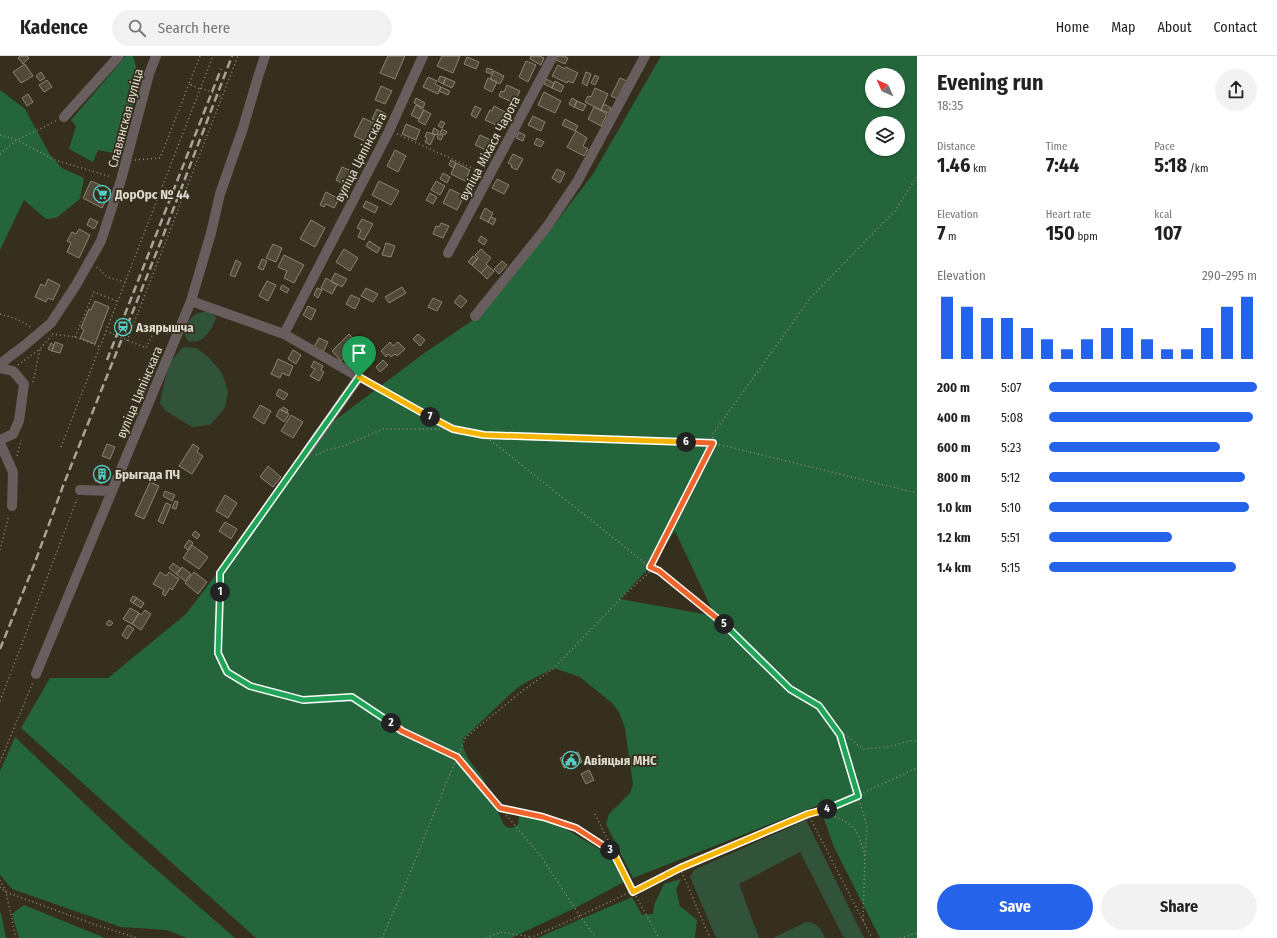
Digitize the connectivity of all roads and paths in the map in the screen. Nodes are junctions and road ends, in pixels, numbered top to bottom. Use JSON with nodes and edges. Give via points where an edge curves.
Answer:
{"nodes":[{"id":1,"x":119,"y":56,"type":"edge"},
{"id":2,"x":156,"y":56,"type":"edge"},
{"id":3,"x":200,"y":56,"type":"edge"},
{"id":4,"x":213,"y":56,"type":"edge"},
{"id":5,"x":238,"y":56,"type":"edge"},
{"id":6,"x":265,"y":56,"type":"edge"},
{"id":7,"x":423,"y":56,"type":"edge"},
{"id":8,"x":553,"y":56,"type":"edge"},
{"id":9,"x":645,"y":56,"type":"edge"},
{"id":10,"x":189,"y":84,"type":"junction"},
{"id":11,"x":201,"y":88,"type":"junction"},
{"id":12,"x":222,"y":97,"type":"junction"},
{"id":13,"x":64,"y":117,"type":"joint"},
{"id":14,"x":389,"y":131,"type":"junction"},
{"id":15,"x":0,"y":135,"type":"edge"},
{"id":16,"x":17,"y":140,"type":"junction"},
{"id":17,"x":0,"y":154,"type":"edge"},
{"id":18,"x":127,"y":160,"type":"junction"},
{"id":19,"x":489,"y":175,"type":"junction"},
{"id":20,"x":917,"y":176,"type":"edge"},
{"id":21,"x":121,"y":180,"type":"junction"},
{"id":22,"x":448,"y":253,"type":"dead end"},
{"id":23,"x":90,"y":260,"type":"junction"},
{"id":24,"x":124,"y":282,"type":"junction"},
{"id":25,"x":117,"y":301,"type":"junction"},
{"id":26,"x":191,"y":301,"type":"junction"},
{"id":27,"x":0,"y":314,"type":"edge"},
{"id":28,"x":475,"y":316,"type":"dead end"},
{"id":29,"x":106,"y":331,"type":"junction"},
{"id":30,"x":40,"y":332,"type":"junction"},
{"id":31,"x":53,"y":334,"type":"junction"},
{"id":32,"x":284,"y":334,"type":"junction"},
{"id":33,"x":75,"y":337,"type":"junction"},
{"id":34,"x":175,"y":338,"type":"junction"},
{"id":35,"x":127,"y":341,"type":"junction"},
{"id":36,"x":100,"y":347,"type":"junction"},
{"id":37,"x":0,"y":364,"type":"edge"},
{"id":38,"x":0,"y":368,"type":"edge"},
{"id":39,"x":11,"y":370,"type":"junction"},
{"id":40,"x":359,"y":377,"type":"junction"},
{"id":41,"x":453,"y":429,"type":"junction"},
{"id":42,"x":484,"y":435,"type":"junction"},
{"id":43,"x":0,"y":442,"type":"edge"},
{"id":44,"x":713,"y":443,"type":"junction"},
{"id":45,"x":62,"y":447,"type":"dead end"},
{"id":46,"x":305,"y":454,"type":"junction"},
{"id":47,"x":80,"y":490,"type":"joint"},
{"id":48,"x":112,"y":491,"type":"junction"},
{"id":49,"x":917,"y":493,"type":"edge"},
{"id":50,"x":12,"y":506,"type":"joint"},
{"id":51,"x":0,"y":550,"type":"edge"},
{"id":52,"x":650,"y":567,"type":"junction"},
{"id":53,"x":659,"y":571,"type":"junction"},
{"id":54,"x":36,"y":674,"type":"joint"},
{"id":55,"x":0,"y":701,"type":"edge"},
{"id":56,"x":833,"y":725,"type":"junction"},
{"id":57,"x":917,"y":741,"type":"edge"},
{"id":58,"x":457,"y":757,"type":"junction"},
{"id":59,"x":0,"y":762,"type":"edge"},
{"id":60,"x":917,"y":768,"type":"edge"},
{"id":61,"x":858,"y":796,"type":"junction"},
{"id":62,"x":500,"y":808,"type":"junction"},
{"id":63,"x":595,"y":814,"type":"dead end"},
{"id":64,"x":808,"y":814,"type":"junction"},
{"id":65,"x":613,"y":852,"type":"junction"},
{"id":66,"x":865,"y":856,"type":"junction"},
{"id":67,"x":680,"y":868,"type":"junction"},
{"id":68,"x":0,"y":880,"type":"edge"},
{"id":69,"x":0,"y":887,"type":"edge"},
{"id":70,"x":6,"y":892,"type":"junction"},
{"id":71,"x":633,"y":892,"type":"junction"},
{"id":72,"x":580,"y":916,"type":"junction"},
{"id":73,"x":863,"y":920,"type":"junction"},
{"id":74,"x":917,"y":933,"type":"edge"},
{"id":75,"x":16,"y":938,"type":"edge"},
{"id":76,"x":137,"y":938,"type":"edge"},
{"id":77,"x":382,"y":938,"type":"edge"},
{"id":78,"x":486,"y":938,"type":"edge"},
{"id":79,"x":531,"y":938,"type":"edge"},
{"id":80,"x":596,"y":938,"type":"edge"},
{"id":81,"x":660,"y":938,"type":"edge"},
{"id":82,"x":710,"y":938,"type":"edge"},
{"id":83,"x":872,"y":938,"type":"edge"},
{"id":84,"x":900,"y":938,"type":"edge"}],
"edges":[{"from":1,"to":13,"type":"street","name":"Славянская вуліца"},
{"from":2,"to":18,"type":"street","name":"Славянская вуліца"},
{"from":3,"to":10,"type":"path"},
{"from":4,"to":11,"type":"path"},
{"from":5,"to":12,"type":"path"},
{"from":6,"to":26,"type":"street","name":"вуліца Цяпінскага","via":[[220,194]]},
{"from":7,"to":14,"type":"street","name":"вуліца Цяпінскага"},
{"from":8,"to":19,"type":"street","name":"вуліца Міхася Чарота"},
{"from":9,"to":28,"type":"street","via":[[577,182],[546,228]]},
{"from":10,"to":11,"type":"path"},
{"from":10,"to":18,"type":"path","via":[[160,158]]},
{"from":11,"to":12,"type":"path"},
{"from":11,"to":24,"type":"path"},
{"from":12,"to":35,"type":"path"},
{"from":13,"to":16,"type":"path"},
{"from":14,"to":19,"type":"path"},
{"from":14,"to":32,"type":"street","name":"вуліца Цяпінскага"},
{"from":15,"to":16,"type":"path"},
{"from":16,"to":17,"type":"path"},
{"from":16,"to":21,"type":"path","via":[[55,160]]},
{"from":18,"to":21,"type":"street","name":"Славянская вуліца"},
{"from":19,"to":22,"type":"street","name":"вуліца Міхася Чарота"},
{"from":20,"to":44,"type":"path","via":[[895,211],[811,297],[713,434]]},
{"from":21,"to":23,"type":"street","name":"Славянская вуліца","via":[[101,241]]},
{"from":23,"to":24,"type":"path","via":[[107,277]]},
{"from":23,"to":30,"type":"street","name":"Славянская вуліца","via":[[61,310]]},
{"from":24,"to":25,"type":"path"},
{"from":25,"to":29,"type":"path"},
{"from":25,"to":33,"type":"path","via":[[94,292]]},
{"from":26,"to":32,"type":"street"},
{"from":26,"to":34,"type":"street","name":"вуліца Цяпінскага"},
{"from":27,"to":30,"type":"path","via":[[17,319]]},
{"from":29,"to":35,"type":"path"},
{"from":29,"to":36,"type":"path"},
{"from":30,"to":31,"type":"path"},
{"from":30,"to":37,"type":"street","name":"Славянская вуліца"},
{"from":31,"to":33,"type":"path"},
{"from":31,"to":39,"type":"path","via":[[40,349]]},
{"from":32,"to":40,"type":"street"},
{"from":33,"to":36,"type":"path"},
{"from":34,"to":35,"type":"path","via":[[156,327],[146,348]]},
{"from":34,"to":48,"type":"street","name":"вуліца Цяпінскага"},
{"from":36,"to":45,"type":"path"},
{"from":38,"to":39,"type":"street"},
{"from":39,"to":43,"type":"street","via":[[24,384],[19,421],[13,434]]},
{"from":40,"to":41,"type":"path"},
{"from":40,"to":46,"type":"street"},
{"from":41,"to":42,"type":"path"},
{"from":41,"to":46,"type":"path","via":[[383,429],[341,447],[312,456]]},
{"from":42,"to":44,"type":"path"},
{"from":42,"to":52,"type":"path"},
{"from":43,"to":50,"type":"street","via":[[13,472]]},
{"from":44,"to":49,"type":"path"},
{"from":44,"to":52,"type":"path"},
{"from":46,"to":58,"type":"path","via":[[220,573],[218,653],[227,672],[250,686],[303,700],[352,697],[402,731]]},
{"from":47,"to":48,"type":"street"},
{"from":47,"to":55,"type":"path"},
{"from":48,"to":54,"type":"street","name":"вуліца Цяпінскага"},
{"from":50,"to":51,"type":"path"},
{"from":52,"to":53,"type":"path"},
{"from":53,"to":56,"type":"path","via":[[736,634],[790,689],[819,706]]},
{"from":53,"to":58,"type":"path","via":[[650,572],[625,594],[554,668],[466,737]]},
{"from":54,"to":59,"type":"path"},
{"from":56,"to":57,"type":"path","via":[[862,749]]},
{"from":56,"to":61,"type":"path","via":[[840,735]]},
{"from":58,"to":62,"type":"path"},
{"from":58,"to":77,"type":"path"},
{"from":60,"to":61,"type":"path"},
{"from":61,"to":64,"type":"path"},
{"from":61,"to":66,"type":"path","via":[[867,827]]},
{"from":62,"to":65,"type":"path","via":[[543,817],[576,828]]},
{"from":62,"to":72,"type":"path","via":[[540,855]]},
{"from":63,"to":65,"type":"path"},
{"from":64,"to":66,"type":"path","via":[[829,814],[847,822],[855,829]]},
{"from":64,"to":67,"type":"path"},
{"from":64,"to":73,"type":"path"},
{"from":65,"to":71,"type":"path"},
{"from":66,"to":73,"type":"path"},
{"from":67,"to":71,"type":"path"},
{"from":67,"to":82,"type":"path"},
{"from":68,"to":70,"type":"path"},
{"from":69,"to":70,"type":"path"},
{"from":70,"to":75,"type":"path"},
{"from":70,"to":76,"type":"path"},
{"from":71,"to":72,"type":"path"},
{"from":71,"to":81,"type":"path"},
{"from":72,"to":79,"type":"path"},
{"from":72,"to":80,"type":"path"},
{"from":73,"to":83,"type":"path"},
{"from":74,"to":84,"type":"path"},
{"from":78,"to":79,"type":"path","via":[[500,932]]}]}
